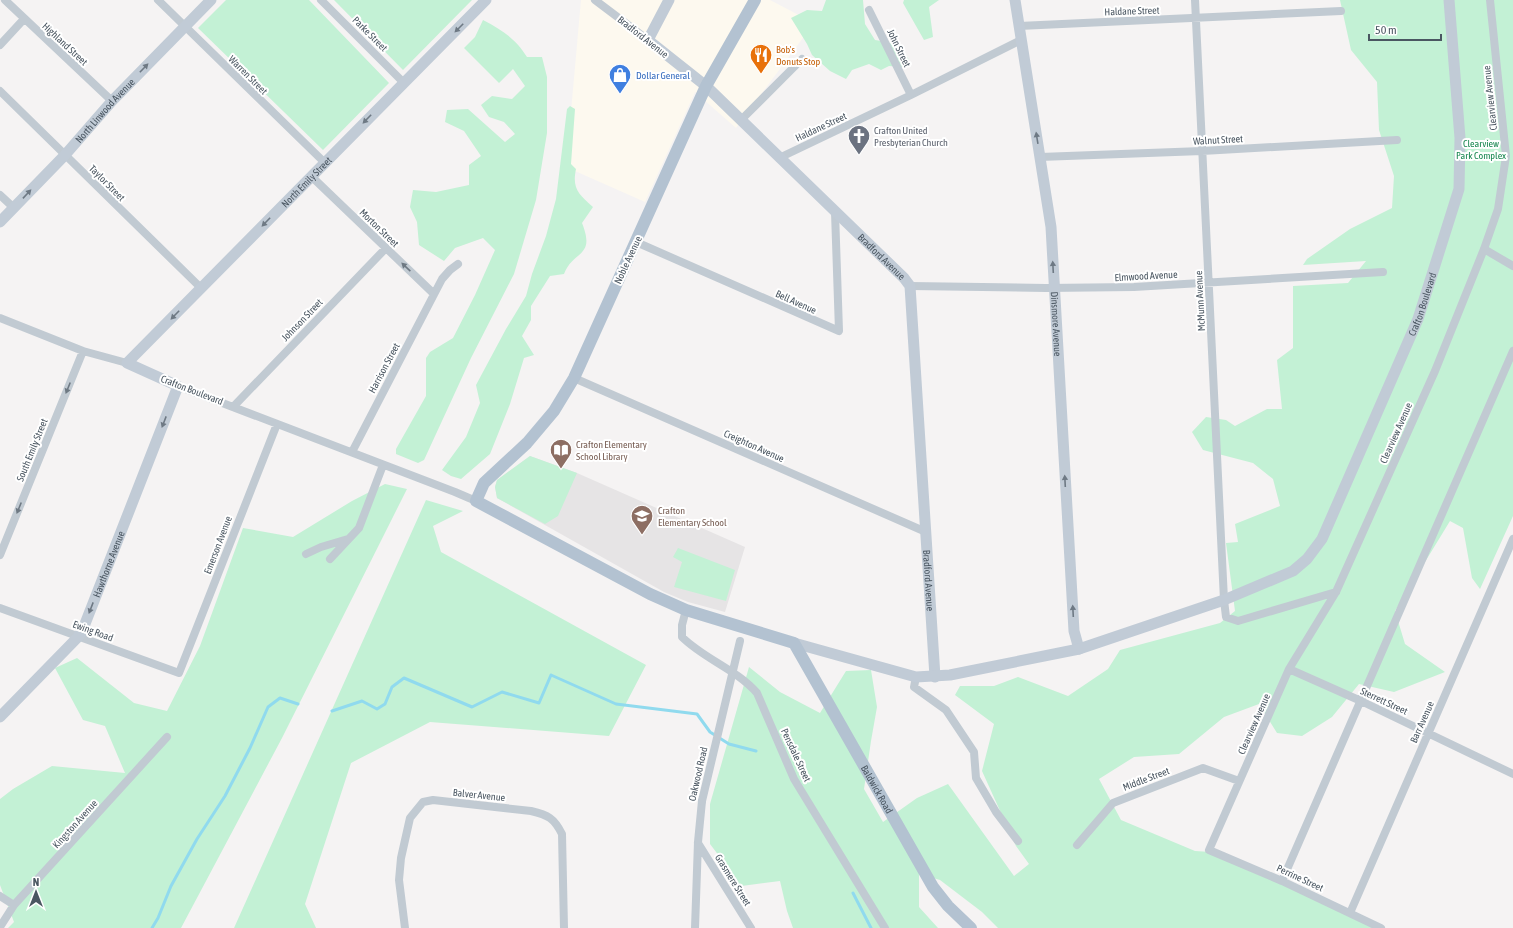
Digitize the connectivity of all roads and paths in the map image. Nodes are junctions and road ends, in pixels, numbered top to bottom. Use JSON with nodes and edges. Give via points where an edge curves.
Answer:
{"nodes":[{"id":1,"x":5,"y":0,"type":"edge"},
{"id":2,"x":158,"y":0,"type":"edge"},
{"id":3,"x":211,"y":0,"type":"edge"},
{"id":4,"x":321,"y":0,"type":"edge"},
{"id":5,"x":595,"y":0,"type":"edge"},
{"id":6,"x":670,"y":0,"type":"edge"},
{"id":7,"x":755,"y":0,"type":"edge"},
{"id":8,"x":1015,"y":0,"type":"edge"},
{"id":9,"x":1195,"y":0,"type":"edge"},
{"id":10,"x":1449,"y":0,"type":"edge"},
{"id":11,"x":1490,"y":0,"type":"edge"},
{"id":12,"x":483,"y":1,"type":"edge"},
{"id":13,"x":869,"y":10,"type":"dead end"},
{"id":14,"x":1341,"y":11,"type":"dead end"},
{"id":15,"x":1196,"y":18,"type":"junction"},
{"id":16,"x":24,"y":19,"type":"junction"},
{"id":17,"x":184,"y":26,"type":"junction"},
{"id":18,"x":1019,"y":26,"type":"junction"},
{"id":19,"x":648,"y":40,"type":"junction"},
{"id":20,"x":1021,"y":40,"type":"junction"},
{"id":21,"x":0,"y":45,"type":"edge"},
{"id":22,"x":802,"y":59,"type":"dead end"},
{"id":23,"x":404,"y":83,"type":"junction"},
{"id":24,"x":706,"y":86,"type":"junction"},
{"id":25,"x":0,"y":91,"type":"edge"},
{"id":26,"x":911,"y":95,"type":"junction"},
{"id":27,"x":112,"y":101,"type":"junction"},
{"id":28,"x":741,"y":120,"type":"junction"},
{"id":29,"x":1396,"y":140,"type":"dead end"},
{"id":30,"x":1202,"y":151,"type":"junction"},
{"id":31,"x":65,"y":155,"type":"junction"},
{"id":32,"x":1509,"y":156,"type":"edge"},
{"id":33,"x":1040,"y":157,"type":"junction"},
{"id":34,"x":779,"y":158,"type":"junction"},
{"id":35,"x":324,"y":162,"type":"junction"},
{"id":36,"x":311,"y":176,"type":"junction"},
{"id":37,"x":0,"y":195,"type":"edge"},
{"id":38,"x":14,"y":208,"type":"junction"},
{"id":39,"x":835,"y":212,"type":"junction"},
{"id":40,"x":0,"y":222,"type":"edge"},
{"id":41,"x":636,"y":242,"type":"junction"},
{"id":42,"x":386,"y":248,"type":"junction"},
{"id":43,"x":1484,"y":249,"type":"junction"},
{"id":44,"x":458,"y":264,"type":"dead end"},
{"id":45,"x":1513,"y":266,"type":"edge"},
{"id":46,"x":1382,"y":272,"type":"dead end"},
{"id":47,"x":1209,"y":282,"type":"junction"},
{"id":48,"x":910,"y":286,"type":"junction"},
{"id":49,"x":201,"y":288,"type":"junction"},
{"id":50,"x":1054,"y":288,"type":"junction"},
{"id":51,"x":434,"y":294,"type":"junction"},
{"id":52,"x":0,"y":318,"type":"edge"},
{"id":53,"x":83,"y":351,"type":"junction"},
{"id":54,"x":1513,"y":351,"type":"edge"},
{"id":55,"x":127,"y":364,"type":"junction"},
{"id":56,"x":574,"y":378,"type":"junction"},
{"id":57,"x":178,"y":386,"type":"junction"},
{"id":58,"x":233,"y":407,"type":"junction"},
{"id":59,"x":276,"y":424,"type":"junction"},
{"id":60,"x":352,"y":452,"type":"junction"},
{"id":61,"x":383,"y":465,"type":"junction"},
{"id":62,"x":476,"y":502,"type":"junction"},
{"id":63,"x":926,"y":532,"type":"junction"},
{"id":64,"x":349,"y":538,"type":"junction"},
{"id":65,"x":1513,"y":539,"type":"edge"},
{"id":66,"x":306,"y":554,"type":"dead end"},
{"id":67,"x":0,"y":555,"type":"edge"},
{"id":68,"x":330,"y":559,"type":"dead end"},
{"id":69,"x":1336,"y":592,"type":"junction"},
{"id":70,"x":1224,"y":600,"type":"junction"},
{"id":71,"x":0,"y":608,"type":"edge"},
{"id":72,"x":686,"y":610,"type":"junction"},
{"id":73,"x":744,"y":629,"type":"junction"},
{"id":74,"x":78,"y":637,"type":"junction"},
{"id":75,"x":794,"y":643,"type":"junction"},
{"id":76,"x":1079,"y":649,"type":"junction"},
{"id":77,"x":1289,"y":669,"type":"junction"},
{"id":78,"x":179,"y":673,"type":"joint"},
{"id":79,"x":916,"y":677,"type":"junction"},
{"id":80,"x":935,"y":677,"type":"junction"},
{"id":81,"x":1361,"y":701,"type":"junction"},
{"id":82,"x":0,"y":717,"type":"edge"},
{"id":83,"x":1429,"y":733,"type":"junction"},
{"id":84,"x":167,"y":737,"type":"dead end"},
{"id":85,"x":1513,"y":774,"type":"edge"},
{"id":86,"x":1239,"y":781,"type":"junction"},
{"id":87,"x":1018,"y":841,"type":"dead end"},
{"id":88,"x":698,"y":842,"type":"junction"},
{"id":89,"x":1077,"y":845,"type":"dead end"},
{"id":90,"x":1210,"y":850,"type":"joint"},
{"id":91,"x":1282,"y":881,"type":"junction"},
{"id":92,"x":0,"y":896,"type":"edge"},
{"id":93,"x":14,"y":905,"type":"junction"},
{"id":94,"x":1350,"y":913,"type":"junction"},
{"id":95,"x":0,"y":927,"type":"edge"},
{"id":96,"x":405,"y":928,"type":"edge"},
{"id":97,"x":564,"y":928,"type":"edge"},
{"id":98,"x":695,"y":928,"type":"edge"},
{"id":99,"x":751,"y":928,"type":"edge"},
{"id":100,"x":885,"y":928,"type":"edge"},
{"id":101,"x":971,"y":928,"type":"edge"},
{"id":102,"x":1381,"y":928,"type":"edge"}],
"edges":[{"from":1,"to":16,"type":"street","name":"Highland Street"},
{"from":2,"to":17,"type":"street","name":"Warren Street"},
{"from":3,"to":17,"type":"main road","name":"North Linwood Avenue"},
{"from":4,"to":23,"type":"street","name":"Parke Street"},
{"from":5,"to":19,"type":"street","name":"Bradford Avenue"},
{"from":6,"to":19,"type":"main road"},
{"from":7,"to":24,"type":"main road","name":"Noble Avenue"},
{"from":8,"to":18,"type":"main road","name":"Dinsmore Avenue"},
{"from":9,"to":15,"type":"street","name":"McMunn Avenue"},
{"from":10,"to":70,"type":"main road","name":"Crafton Boulevard","via":[[1461,167],[1459,189],[1418,319],[1322,539],[1307,559],[1284,576]]},
{"from":11,"to":32,"type":"street","name":"Clearview Avenue"},
{"from":12,"to":23,"type":"main road","name":"North Emily Street","one_way":true},
{"from":13,"to":26,"type":"street","name":"John Street"},
{"from":14,"to":15,"type":"street","name":"Haldane Street"},
{"from":15,"to":18,"type":"street","name":"Haldane Street"},
{"from":15,"to":30,"type":"street","name":"McMunn Avenue"},
{"from":16,"to":21,"type":"street"},
{"from":16,"to":27,"type":"street","name":"Highland Street"},
{"from":27,"to":17,"type":"main road","name":"North Linwood Avenue","one_way":true},
{"from":17,"to":35,"type":"street","name":"Warren Street"},
{"from":18,"to":20,"type":"main road","name":"Dinsmore Avenue"},
{"from":19,"to":24,"type":"main road","name":"Bradford Avenue"},
{"from":20,"to":26,"type":"street","name":"Haldane Street"},
{"from":33,"to":20,"type":"main road","name":"Dinsmore Avenue","one_way":true},
{"from":22,"to":28,"type":"street"},
{"from":23,"to":35,"type":"main road","name":"North Emily Street","one_way":true},
{"from":24,"to":28,"type":"main road","name":"Bradford Avenue"},
{"from":24,"to":41,"type":"main road","name":"Noble Avenue"},
{"from":25,"to":31,"type":"street","name":"Taylor Street"},
{"from":26,"to":34,"type":"street","name":"Haldane Street"},
{"from":27,"to":31,"type":"main road","name":"North Linwood Avenue"},
{"from":28,"to":34,"type":"main road","name":"Bradford Avenue"},
{"from":29,"to":30,"type":"street","name":"Walnut Street"},
{"from":30,"to":33,"type":"street","name":"Walnut Street"},
{"from":30,"to":47,"type":"street","name":"McMunn Avenue"},
{"from":38,"to":31,"type":"main road","name":"North Linwood Avenue","one_way":true},
{"from":31,"to":49,"type":"street","name":"Taylor Street"},
{"from":32,"to":43,"type":"street","name":"Clearview Avenue","via":[[1498,209]]},
{"from":50,"to":33,"type":"main road","name":"Dinsmore Avenue","one_way":true,"via":[[1051,227]]},
{"from":34,"to":39,"type":"main road","name":"Bradford Avenue"},
{"from":35,"to":36,"type":"main road","name":"North Emily Street"},
{"from":36,"to":42,"type":"street","name":"Morton Street"},
{"from":36,"to":49,"type":"main road","name":"North Emily Street","one_way":true},
{"from":37,"to":38,"type":"street"},
{"from":38,"to":40,"type":"main road","name":"North Linwood Avenue"},
{"from":39,"to":41,"type":"street","name":"Bell Avenue","via":[[839,331]]},
{"from":39,"to":48,"type":"main road","name":"Bradford Avenue"},
{"from":41,"to":56,"type":"main road","name":"Noble Avenue"},
{"from":51,"to":42,"type":"street","name":"Morton Street","one_way":true},
{"from":42,"to":58,"type":"street","name":"Johnson Street"},
{"from":43,"to":45,"type":"street"},
{"from":43,"to":69,"type":"street","name":"Clearview Avenue","via":[[1435,370]]},
{"from":44,"to":51,"type":"street","name":"Harrison Street","via":[[442,280]]},
{"from":46,"to":47,"type":"street","name":"Elmwood Avenue"},
{"from":47,"to":50,"type":"street","name":"Elmwood Avenue","via":[[1134,287]]},
{"from":47,"to":70,"type":"street","name":"McMunn Avenue"},
{"from":48,"to":50,"type":"street","name":"Elmwood Avenue"},
{"from":48,"to":63,"type":"main road","name":"Bradford Avenue"},
{"from":49,"to":55,"type":"main road","name":"North Emily Street","one_way":true},
{"from":76,"to":50,"type":"main road","name":"Dinsmore Avenue","one_way":true,"via":[[1074,631]]},
{"from":51,"to":60,"type":"street","name":"Harrison Street"},
{"from":52,"to":53,"type":"street","name":"Crafton Boulevard"},
{"from":53,"to":55,"type":"street","name":"Crafton Boulevard"},
{"from":53,"to":67,"type":"street","name":"South Emily Street","one_way":true},
{"from":54,"to":81,"type":"street"},
{"from":55,"to":57,"type":"main road","name":"Crafton Boulevard"},
{"from":56,"to":62,"type":"main road","name":"Noble Avenue","via":[[554,411],[527,443],[484,483]]},
{"from":56,"to":63,"type":"street","name":"Creighton Avenue"},
{"from":57,"to":58,"type":"street","name":"Crafton Boulevard"},
{"from":57,"to":74,"type":"main road","name":"Hawthorne Avenue","one_way":true},
{"from":58,"to":59,"type":"street","name":"Crafton Boulevard"},
{"from":59,"to":60,"type":"street","name":"Crafton Boulevard"},
{"from":59,"to":78,"type":"street","name":"Emerson Avenue"},
{"from":60,"to":61,"type":"street","name":"Crafton Boulevard"},
{"from":61,"to":62,"type":"street","name":"Crafton Boulevard"},
{"from":61,"to":64,"type":"street","via":[[359,528]]},
{"from":62,"to":72,"type":"main road","via":[[650,594]]},
{"from":63,"to":80,"type":"main road","name":"Bradford Avenue"},
{"from":64,"to":66,"type":"street"},
{"from":64,"to":68,"type":"street"},
{"from":65,"to":83,"type":"street","name":"Barr Avenue"},
{"from":69,"to":70,"type":"street","via":[[1238,621],[1226,617]]},
{"from":69,"to":77,"type":"street","name":"Clearview Avenue"},
{"from":70,"to":76,"type":"main road","name":"Crafton Boulevard"},
{"from":71,"to":74,"type":"street","name":"Ewing Road"},
{"from":72,"to":73,"type":"main road"},
{"from":72,"to":100,"type":"street","name":"Pensdale Street","via":[[682,637],[751,686],[757,693],[794,779]]},
{"from":73,"to":75,"type":"main road"},
{"from":73,"to":88,"type":"street","name":"Oakwood Road","bridge":true,"via":[[702,801]]},
{"from":74,"to":78,"type":"street","name":"Ewing Road"},
{"from":74,"to":82,"type":"main road","name":"Hawthorne Avenue"},
{"from":75,"to":79,"type":"main road","name":"Crafton Boulevard"},
{"from":75,"to":101,"type":"main road","name":"Baldwick Road","via":[[933,887]]},
{"from":76,"to":80,"type":"main road","name":"Crafton Boulevard"},
{"from":77,"to":81,"type":"street","name":"Sterrett Street"},
{"from":77,"to":86,"type":"street","name":"Clearview Avenue"},
{"from":79,"to":80,"type":"main road","name":"Crafton Boulevard"},
{"from":79,"to":87,"type":"street","via":[[914,687],[946,710],[974,752],[976,778],[996,812]]},
{"from":81,"to":83,"type":"street","name":"Sterrett Street"},
{"from":81,"to":91,"type":"street"},
{"from":83,"to":85,"type":"street","name":"Sterrett Street"},
{"from":83,"to":94,"type":"street","name":"Barr Avenue"},
{"from":84,"to":93,"type":"street","name":"Kingston Avenue"},
{"from":86,"to":89,"type":"street","name":"Middle Street","via":[[1203,768],[1113,803]]},
{"from":86,"to":90,"type":"street","name":"Clearview Avenue"},
{"from":88,"to":98,"type":"street","name":"Oakwood Road"},
{"from":88,"to":99,"type":"street","name":"Grasmere Street"},
{"from":90,"to":91,"type":"street","name":"Perrine Street"},
{"from":91,"to":94,"type":"street","name":"Perrine Street"},
{"from":92,"to":93,"type":"street"},
{"from":93,"to":95,"type":"street","name":"Kingston Avenue"},
{"from":94,"to":102,"type":"street","name":"Perrine Street"},
{"from":96,"to":97,"type":"street","name":"Balver Avenue","via":[[399,880],[402,851],[410,818],[423,802],[433,800],[531,810],[556,822],[562,834]]}]}
